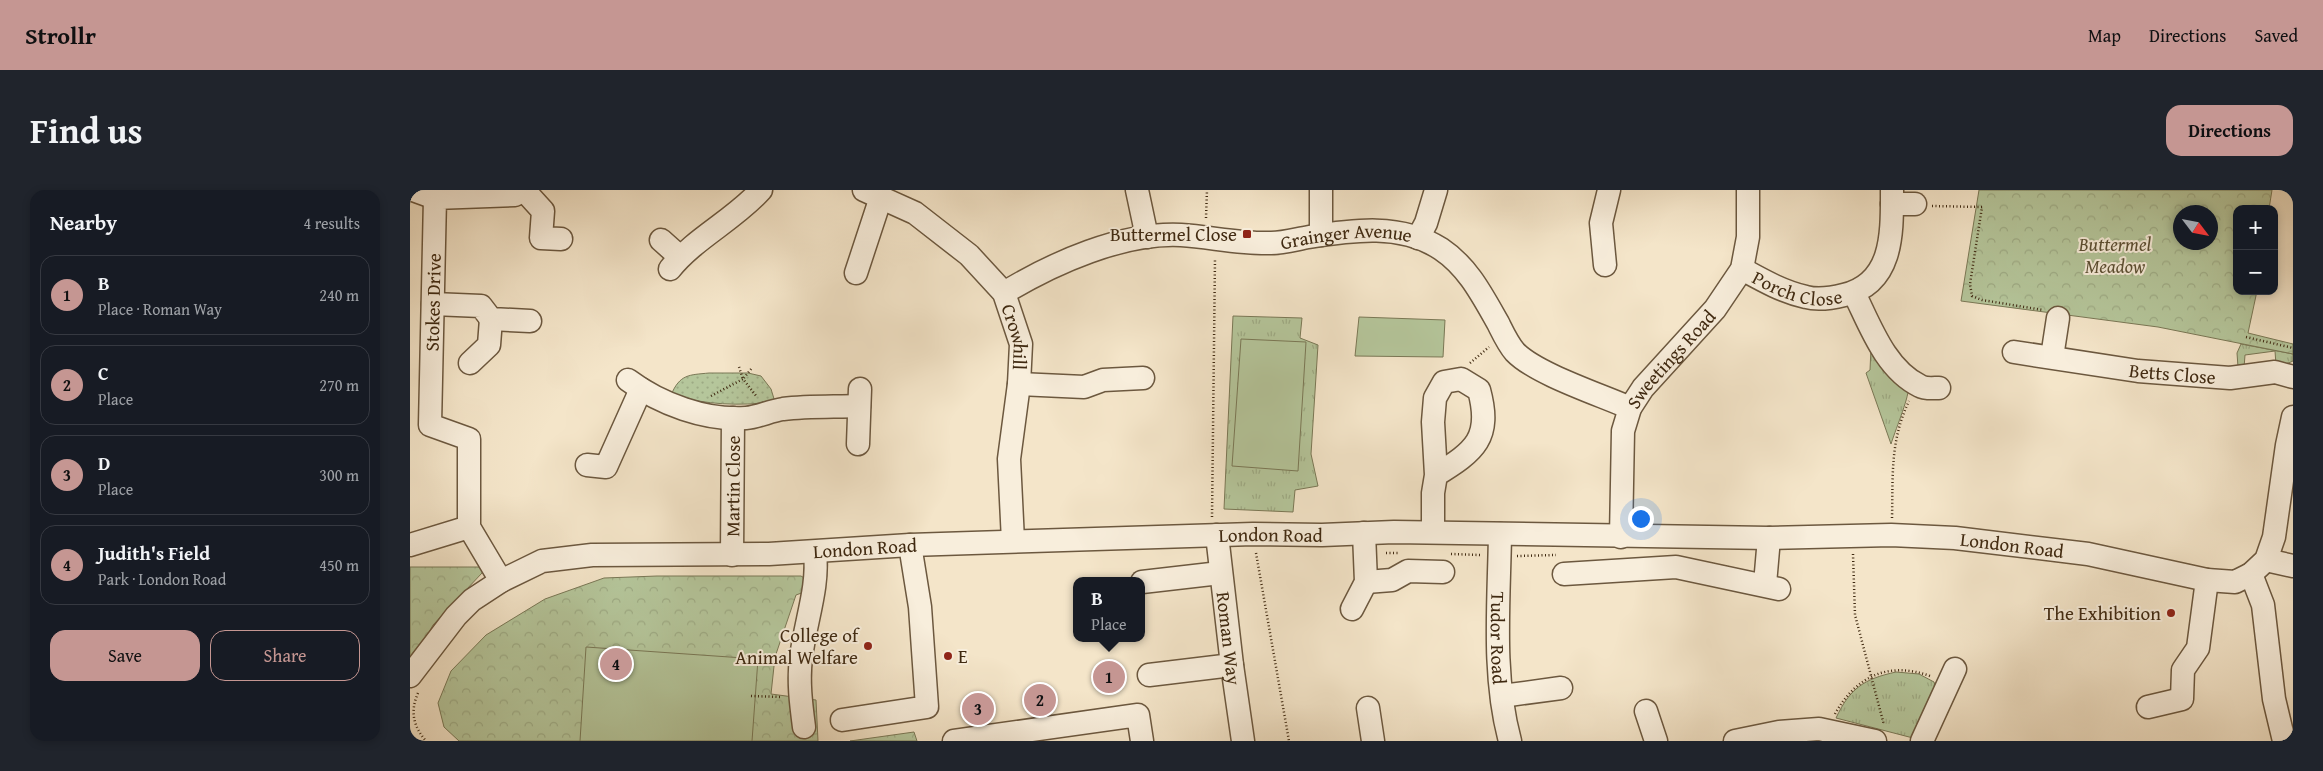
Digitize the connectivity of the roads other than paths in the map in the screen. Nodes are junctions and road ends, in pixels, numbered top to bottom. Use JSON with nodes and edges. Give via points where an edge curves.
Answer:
{"nodes":[{"id":1,"x":413,"y":190,"type":"edge"},
{"id":2,"x":524,"y":190,"type":"edge"},
{"id":3,"x":761,"y":190,"type":"edge"},
{"id":4,"x":1137,"y":190,"type":"edge"},
{"id":5,"x":1321,"y":190,"type":"edge"},
{"id":6,"x":1436,"y":190,"type":"edge"},
{"id":7,"x":1609,"y":190,"type":"edge"},
{"id":8,"x":1748,"y":190,"type":"edge"},
{"id":9,"x":873,"y":193,"type":"edge"},
{"id":10,"x":1892,"y":197,"type":"edge"},
{"id":11,"x":435,"y":198,"type":"junction"},
{"id":12,"x":1915,"y":204,"type":"road end"},
{"id":13,"x":1321,"y":236,"type":"junction"},
{"id":14,"x":1147,"y":237,"type":"junction"},
{"id":15,"x":1418,"y":238,"type":"junction"},
{"id":16,"x":561,"y":239,"type":"dead end"},
{"id":17,"x":661,"y":240,"type":"dead end"},
{"id":18,"x":1605,"y":265,"type":"dead end"},
{"id":19,"x":1742,"y":269,"type":"junction"},
{"id":20,"x":856,"y":273,"type":"dead end"},
{"id":21,"x":1854,"y":292,"type":"junction"},
{"id":22,"x":1004,"y":293,"type":"junction"},
{"id":23,"x":433,"y":304,"type":"junction"},
{"id":24,"x":2058,"y":318,"type":"road end"},
{"id":25,"x":491,"y":319,"type":"junction"},
{"id":26,"x":530,"y":321,"type":"dead end"},
{"id":27,"x":2014,"y":352,"type":"dead end"},
{"id":28,"x":2052,"y":357,"type":"junction"},
{"id":29,"x":470,"y":363,"type":"dead end"},
{"id":30,"x":1143,"y":377,"type":"dead end"},
{"id":31,"x":2293,"y":377,"type":"edge"},
{"id":32,"x":1019,"y":384,"type":"junction"},
{"id":33,"x":1926,"y":390,"type":"road end"},
{"id":34,"x":1630,"y":408,"type":"junction"},
{"id":35,"x":2293,"y":417,"type":"edge"},
{"id":36,"x":733,"y":418,"type":"junction"},
{"id":37,"x":858,"y":444,"type":"dead end"},
{"id":38,"x":605,"y":467,"type":"dead end"},
{"id":39,"x":1436,"y":475,"type":"dead end"},
{"id":40,"x":469,"y":527,"type":"junction"},
{"id":41,"x":1214,"y":528,"type":"junction"},
{"id":42,"x":1364,"y":532,"type":"junction"},
{"id":43,"x":1433,"y":532,"type":"junction"},
{"id":44,"x":1500,"y":534,"type":"junction"},
{"id":45,"x":1621,"y":537,"type":"junction"},
{"id":46,"x":1769,"y":538,"type":"junction"},
{"id":47,"x":1013,"y":541,"type":"junction"},
{"id":48,"x":410,"y":545,"type":"edge"},
{"id":49,"x":910,"y":545,"type":"junction"},
{"id":50,"x":815,"y":552,"type":"junction"},
{"id":51,"x":732,"y":555,"type":"junction"},
{"id":52,"x":2293,"y":566,"type":"edge"},
{"id":53,"x":2259,"y":567,"type":"junction"},
{"id":54,"x":1444,"y":572,"type":"dead end"},
{"id":55,"x":1220,"y":573,"type":"junction"},
{"id":56,"x":1564,"y":574,"type":"dead end"},
{"id":57,"x":2207,"y":580,"type":"junction"},
{"id":58,"x":501,"y":581,"type":"junction"},
{"id":59,"x":1145,"y":582,"type":"edge"},
{"id":60,"x":1366,"y":582,"type":"junction"},
{"id":61,"x":1352,"y":609,"type":"dead end"},
{"id":62,"x":1232,"y":665,"type":"junction"},
{"id":63,"x":1150,"y":675,"type":"dead end"},
{"id":64,"x":1952,"y":676,"type":"road end"},
{"id":65,"x":411,"y":677,"type":"edge"},
{"id":66,"x":1561,"y":688,"type":"dead end"},
{"id":67,"x":1502,"y":696,"type":"junction"},
{"id":68,"x":2283,"y":697,"type":"edge"},
{"id":69,"x":2148,"y":707,"type":"dead end"},
{"id":70,"x":1368,"y":708,"type":"dead end"},
{"id":71,"x":1646,"y":711,"type":"dead end"},
{"id":72,"x":842,"y":720,"type":"dead end"},
{"id":73,"x":804,"y":726,"type":"dead end"},
{"id":74,"x":1881,"y":736,"type":"edge"},
{"id":75,"x":1779,"y":737,"type":"edge"},
{"id":76,"x":954,"y":741,"type":"edge"},
{"id":77,"x":1142,"y":741,"type":"edge"},
{"id":78,"x":1243,"y":741,"type":"edge"},
{"id":79,"x":1373,"y":741,"type":"edge"},
{"id":80,"x":1510,"y":741,"type":"edge"},
{"id":81,"x":1656,"y":741,"type":"edge"},
{"id":82,"x":1735,"y":741,"type":"edge"},
{"id":83,"x":1922,"y":741,"type":"edge"},
{"id":84,"x":2284,"y":741,"type":"edge"}],
"edges":[{"from":1,"to":11,"type":"street"},
{"from":2,"to":11,"type":"street","via":[[515,196]]},
{"from":2,"to":16,"type":"street","via":[[543,211],[542,238]]},
{"from":3,"to":17,"type":"street","via":[[746,208],[675,263]]},
{"from":4,"to":14,"type":"street"},
{"from":5,"to":13,"type":"street"},
{"from":6,"to":15,"type":"street"},
{"from":7,"to":18,"type":"street","via":[[1601,222]]},
{"from":8,"to":19,"type":"street","name":"Sweetings Road","via":[[1748,237]]},
{"from":9,"to":20,"type":"street","name":"Crowhill"},
{"from":9,"to":22,"type":"street","name":"Crowhill","via":[[915,213],[969,255]]},
{"from":10,"to":12,"type":"street","name":"Porch Close"},
{"from":10,"to":21,"type":"street","name":"Porch Close","via":[[1890,244],[1883,265],[1872,281]]},
{"from":11,"to":23,"type":"street","name":"Stokes Drive"},
{"from":13,"to":14,"type":"street","name":"Grainger Avenue","via":[[1273,243],[1181,235]]},
{"from":13,"to":15,"type":"street","name":"Grainger Avenue","via":[[1382,230]]},
{"from":14,"to":22,"type":"street","name":"Grainger Avenue","via":[[1118,243],[1039,271]]},
{"from":15,"to":34,"type":"street","name":"Grainger Avenue","via":[[1441,249],[1466,270],[1515,352],[1531,365]]},
{"from":19,"to":21,"type":"street","name":"Porch Close","via":[[1807,298]]},
{"from":19,"to":34,"type":"street","name":"Sweetings Road","via":[[1715,309],[1643,388]]},
{"from":21,"to":33,"type":"street","name":"Porch Close","via":[[1876,339],[1896,369]]},
{"from":22,"to":32,"type":"street","name":"Crowhill","via":[[1021,344]]},
{"from":23,"to":25,"type":"street","via":[[482,306]]},
{"from":23,"to":40,"type":"street","name":"Stokes Drive","via":[[430,425],[469,439]]},
{"from":24,"to":28,"type":"street"},
{"from":25,"to":26,"type":"street"},
{"from":25,"to":29,"type":"street","via":[[489,344]]},
{"from":27,"to":28,"type":"street","name":"Betts Close"},
{"from":28,"to":31,"type":"street","name":"Betts Close","via":[[2147,372],[2230,378],[2275,372]]},
{"from":30,"to":32,"type":"street","via":[[1104,380],[1084,387]]},
{"from":32,"to":47,"type":"street","name":"Crowhill","via":[[1009,459]]},
{"from":34,"to":45,"type":"street","name":"Sweetings Road","via":[[1623,431]]},
{"from":35,"to":53,"type":"street","via":[[2274,537]]},
{"from":36,"to":37,"type":"street","name":"Martin Close","via":[[860,397]]},
{"from":36,"to":38,"type":"street","name":"Martin Close","via":[[674,405],[634,384]]},
{"from":36,"to":51,"type":"street","name":"Martin Close"},
{"from":39,"to":43,"type":"street"},
{"from":40,"to":48,"type":"street"},
{"from":40,"to":58,"type":"street"},
{"from":41,"to":42,"type":"street","name":"London Road","via":[[1253,534]]},
{"from":41,"to":47,"type":"street","name":"London Road"},
{"from":41,"to":55,"type":"street","name":"Roman Way"},
{"from":42,"to":43,"type":"street","name":"London Road"},
{"from":42,"to":60,"type":"street"},
{"from":43,"to":44,"type":"street","name":"London Road"},
{"from":44,"to":45,"type":"street","name":"London Road"},
{"from":44,"to":67,"type":"street","name":"Tudor Road"},
{"from":45,"to":46,"type":"street","name":"London Road"},
{"from":46,"to":56,"type":"street","via":[[1772,587],[1676,567]]},
{"from":46,"to":57,"type":"street","name":"London Road","via":[[1892,535],[1954,538],[2088,554]]},
{"from":47,"to":49,"type":"street","name":"London Road"},
{"from":49,"to":50,"type":"street","name":"London Road"},
{"from":49,"to":72,"type":"street","via":[[920,607],[927,707]]},
{"from":50,"to":51,"type":"street","name":"London Road"},
{"from":50,"to":73,"type":"street","via":[[816,572],[801,658],[800,698]]},
{"from":51,"to":58,"type":"street","name":"London Road","via":[[592,555],[542,561]]},
{"from":52,"to":53,"type":"street"},
{"from":53,"to":57,"type":"street","name":"London Road","via":[[2235,582]]},
{"from":53,"to":68,"type":"street","via":[[2263,605]]},
{"from":54,"to":60,"type":"street","via":[[1408,571],[1392,580]]},
{"from":55,"to":59,"type":"street"},
{"from":55,"to":62,"type":"street","name":"Roman Way"},
{"from":57,"to":69,"type":"street","via":[[2198,648],[2183,670],[2182,700]]},
{"from":58,"to":65,"type":"street","name":"London Road","via":[[472,600],[456,616]]},
{"from":60,"to":61,"type":"street"},
{"from":62,"to":63,"type":"street"},
{"from":62,"to":78,"type":"street","name":"Roman Way"},
{"from":64,"to":83,"type":"street"},
{"from":66,"to":67,"type":"street"},
{"from":67,"to":80,"type":"street","name":"Tudor Road"},
{"from":68,"to":84,"type":"street"},
{"from":70,"to":79,"type":"street"},
{"from":71,"to":81,"type":"street"},
{"from":74,"to":75,"type":"street","via":[[1819,729]]},
{"from":75,"to":82,"type":"street"},
{"from":76,"to":77,"type":"street","via":[[1138,715]]}]}
